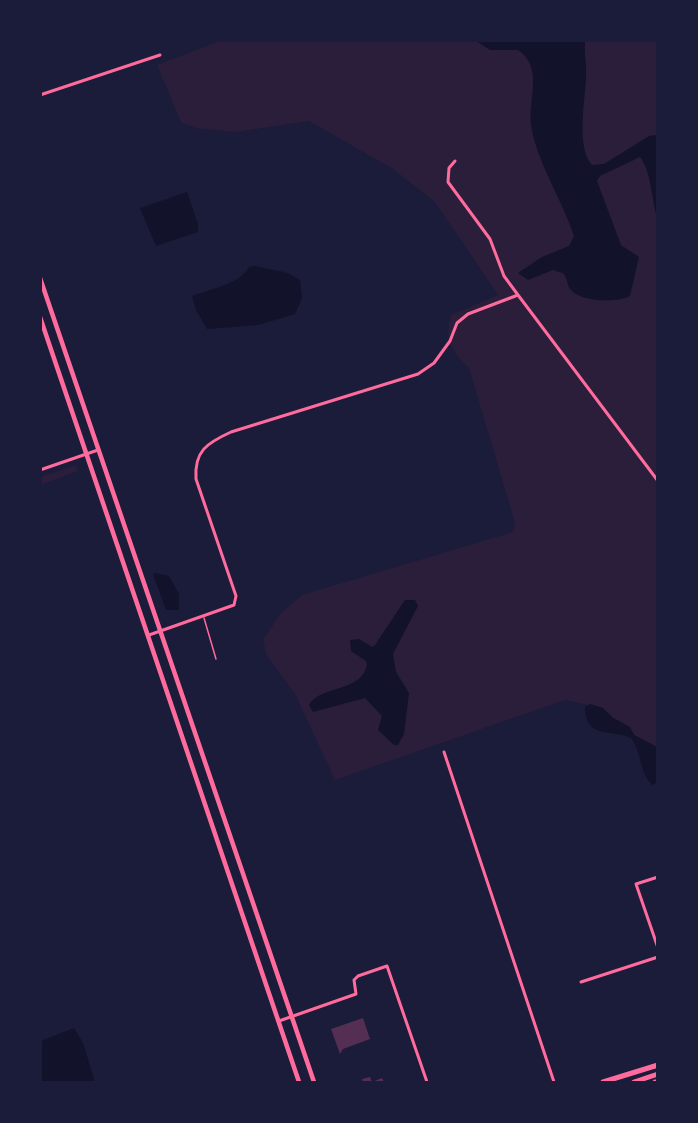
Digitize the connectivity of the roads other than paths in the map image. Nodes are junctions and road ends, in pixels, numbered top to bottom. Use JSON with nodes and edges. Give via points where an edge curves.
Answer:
{"nodes":[{"id":1,"x":160,"y":55,"type":"dead end"},
{"id":2,"x":40,"y":95,"type":"edge"},
{"id":3,"x":455,"y":161,"type":"dead end"},
{"id":4,"x":40,"y":278,"type":"edge"},
{"id":5,"x":519,"y":295,"type":"junction"},
{"id":6,"x":40,"y":317,"type":"edge"},
{"id":7,"x":100,"y":450,"type":"junction"},
{"id":8,"x":88,"y":454,"type":"junction"},
{"id":9,"x":40,"y":470,"type":"edge"},
{"id":10,"x":657,"y":481,"type":"edge"},
{"id":11,"x":204,"y":617,"type":"junction"},
{"id":12,"x":160,"y":631,"type":"junction"},
{"id":13,"x":149,"y":636,"type":"junction"},
{"id":14,"x":216,"y":658,"type":"dead end"},
{"id":15,"x":444,"y":752,"type":"dead end"},
{"id":16,"x":657,"y":877,"type":"edge"},
{"id":17,"x":657,"y":948,"type":"edge"},
{"id":18,"x":657,"y":957,"type":"edge"},
{"id":19,"x":581,"y":982,"type":"dead end"},
{"id":20,"x":291,"y":1016,"type":"junction"},
{"id":21,"x":278,"y":1021,"type":"junction"},
{"id":22,"x":657,"y":1065,"type":"edge"},
{"id":23,"x":631,"y":1074,"type":"junction"},
{"id":24,"x":657,"y":1074,"type":"edge"},
{"id":25,"x":299,"y":1083,"type":"edge"},
{"id":26,"x":314,"y":1083,"type":"edge"},
{"id":27,"x":428,"y":1083,"type":"edge"},
{"id":28,"x":554,"y":1083,"type":"edge"},
{"id":29,"x":603,"y":1083,"type":"edge"},
{"id":30,"x":618,"y":1083,"type":"edge"},
{"id":31,"x":634,"y":1083,"type":"edge"}],
"edges":[{"from":1,"to":2,"type":"street"},
{"from":3,"to":5,"type":"street","via":[[449,168],[448,182],[490,239],[504,276]]},
{"from":4,"to":7,"type":"main road"},
{"from":5,"to":10,"type":"street"},
{"from":5,"to":11,"type":"street","via":[[468,314],[457,324],[434,363],[418,374],[231,432],[202,449],[195,464],[196,479],[236,596],[234,605]]},
{"from":6,"to":8,"type":"main road"},
{"from":7,"to":8,"type":"street"},
{"from":7,"to":12,"type":"main road"},
{"from":8,"to":9,"type":"street"},
{"from":8,"to":13,"type":"main road"},
{"from":11,"to":12,"type":"street"},
{"from":11,"to":14,"type":"lane"},
{"from":12,"to":13,"type":"street"},
{"from":12,"to":20,"type":"main road"},
{"from":13,"to":21,"type":"main road"},
{"from":15,"to":28,"type":"street"},
{"from":16,"to":17,"type":"street","via":[[636,884]]},
{"from":18,"to":19,"type":"street"},
{"from":20,"to":21,"type":"street"},
{"from":20,"to":26,"type":"main road"},
{"from":20,"to":27,"type":"street","via":[[356,994],[354,980],[358,976],[387,966]]},
{"from":21,"to":25,"type":"main road"},
{"from":22,"to":23,"type":"main road"},
{"from":23,"to":29,"type":"main road"},
{"from":23,"to":30,"type":"main road"},
{"from":24,"to":31,"type":"main road"}]}
